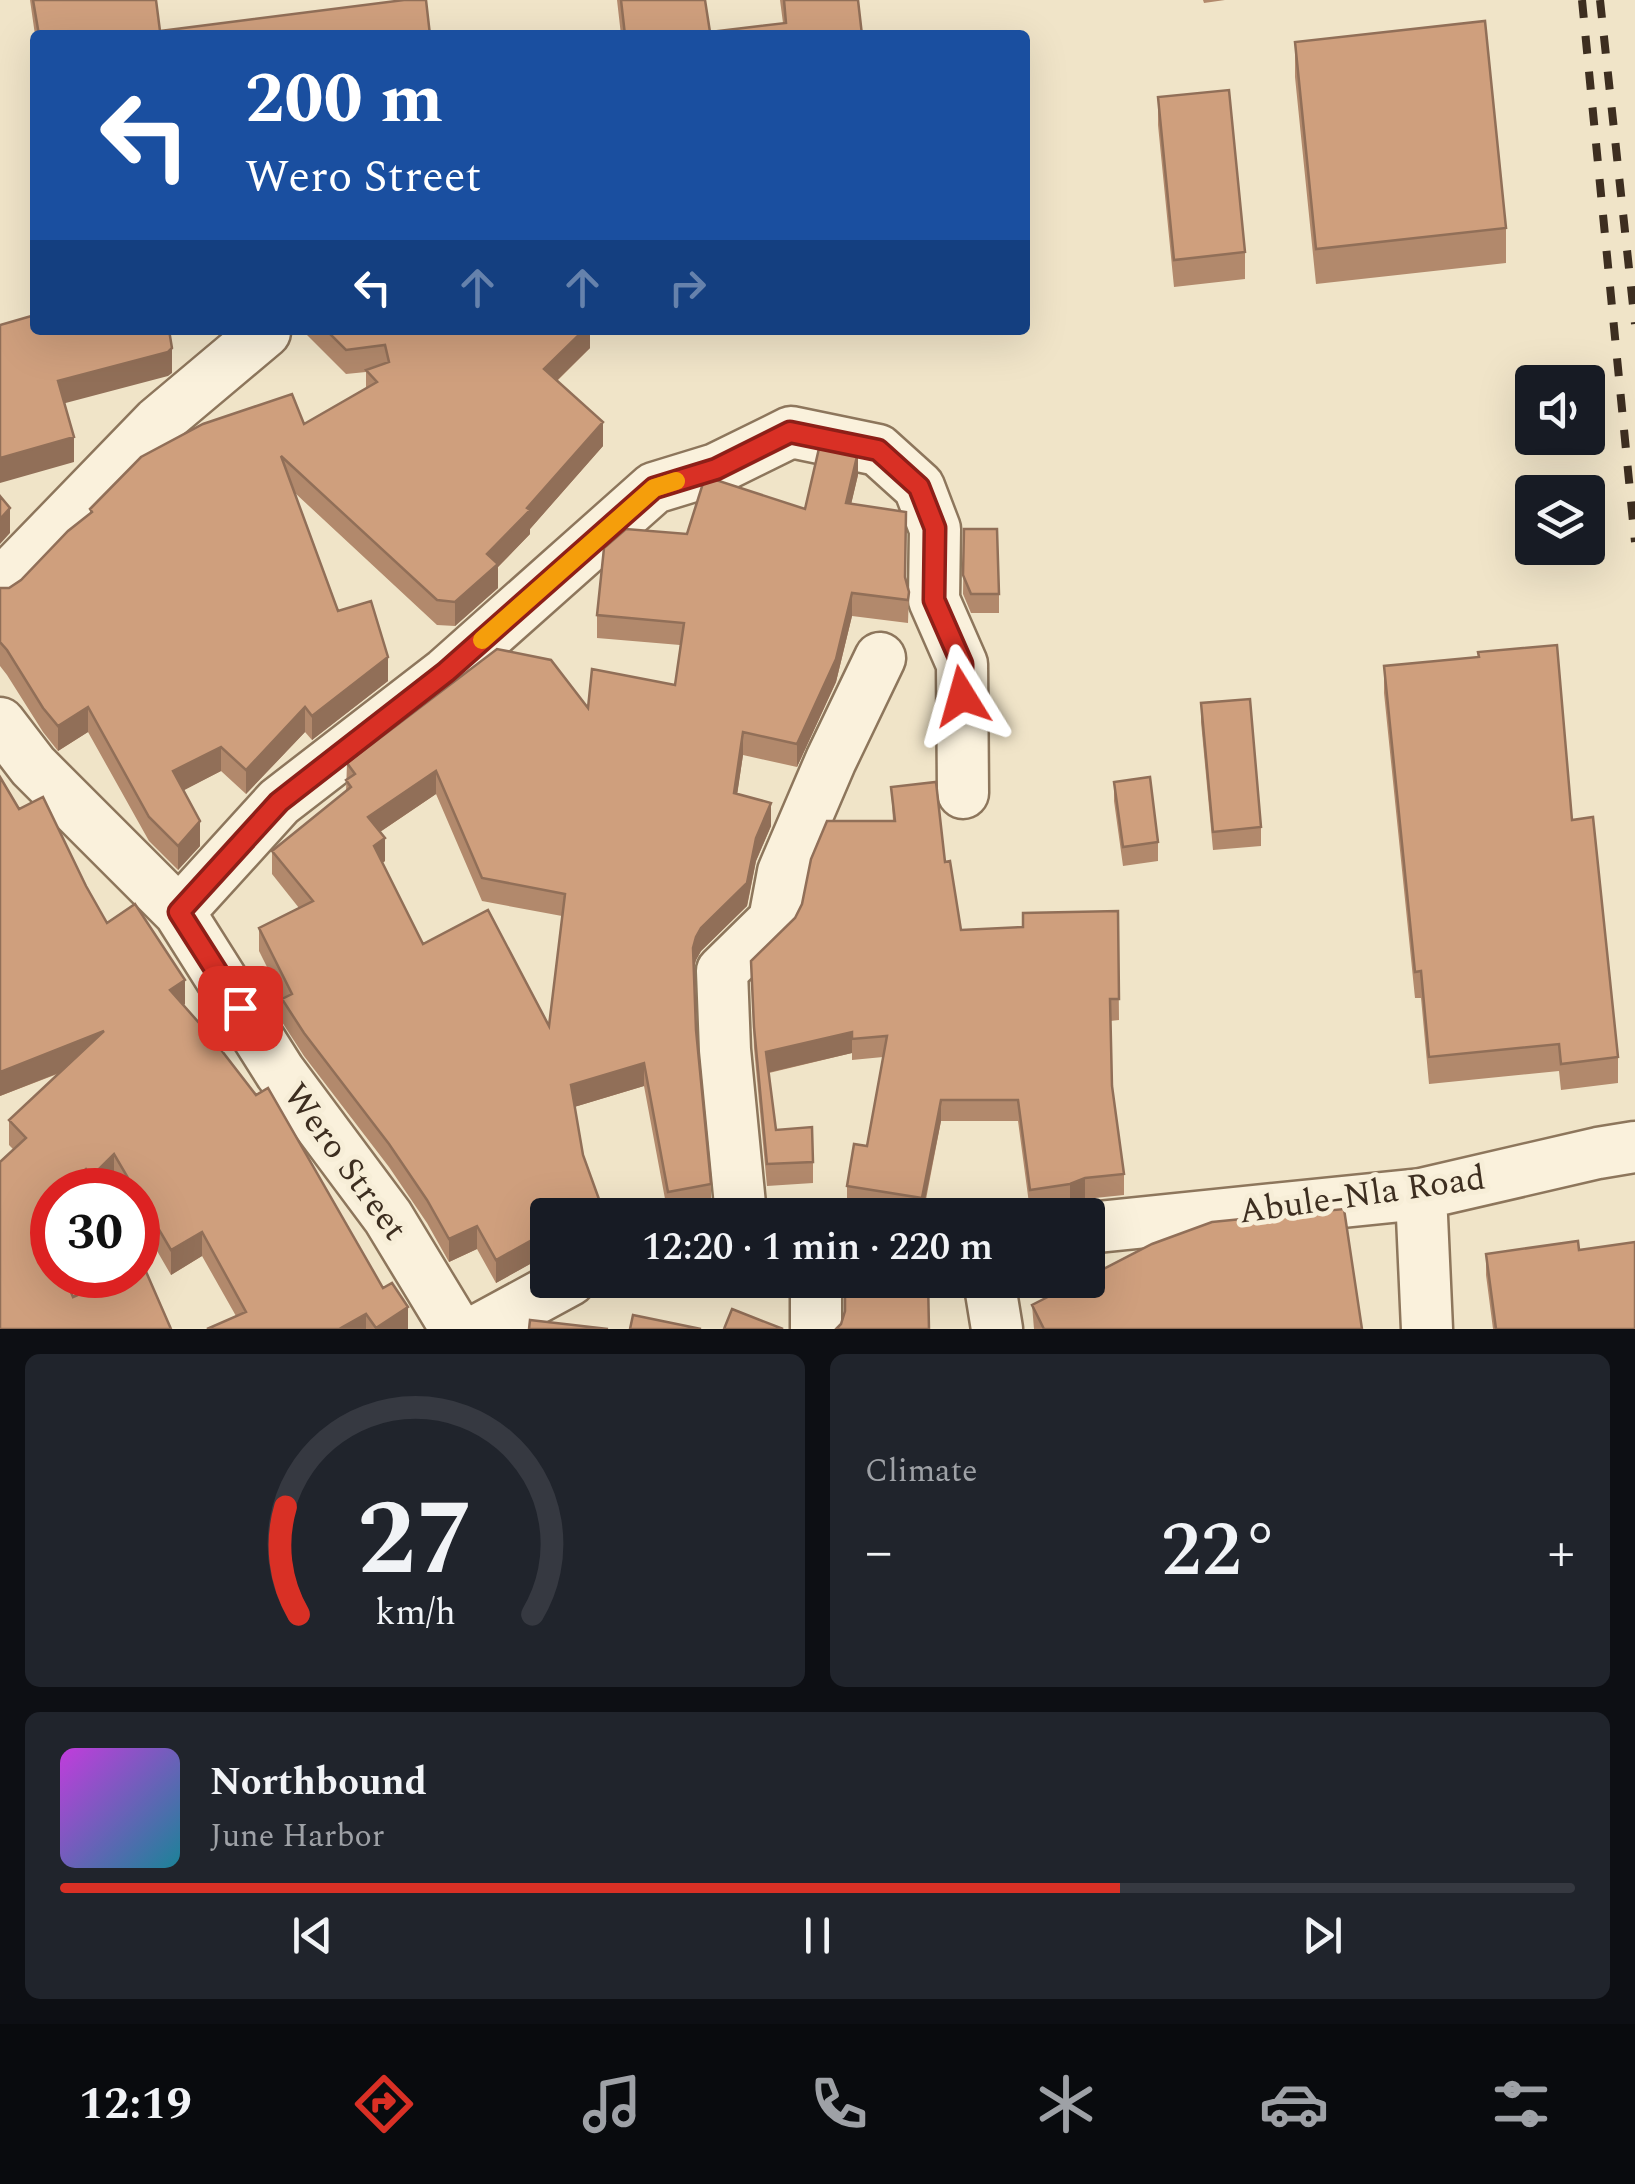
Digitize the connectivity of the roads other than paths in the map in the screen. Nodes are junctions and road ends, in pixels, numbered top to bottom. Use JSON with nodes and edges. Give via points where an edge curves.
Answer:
{"nodes":[{"id":1,"x":261,"y":335,"type":"edge"},
{"id":2,"x":0,"y":585,"type":"edge"},
{"id":3,"x":880,"y":658,"type":"dead end"},
{"id":4,"x":0,"y":723,"type":"edge"},
{"id":5,"x":963,"y":793,"type":"dead end"},
{"id":6,"x":179,"y":912,"type":"junction"},
{"id":7,"x":1635,"y":1147,"type":"edge"},
{"id":8,"x":1421,"y":1194,"type":"junction"},
{"id":9,"x":738,"y":1198,"type":"edge"},
{"id":10,"x":1105,"y":1226,"type":"edge"},
{"id":11,"x":537,"y":1298,"type":"edge"},
{"id":12,"x":816,"y":1298,"type":"edge"},
{"id":13,"x":992,"y":1298,"type":"edge"},
{"id":14,"x":456,"y":1329,"type":"edge"},
{"id":15,"x":480,"y":1329,"type":"edge"},
{"id":16,"x":816,"y":1329,"type":"edge"},
{"id":17,"x":997,"y":1329,"type":"edge"},
{"id":18,"x":1427,"y":1329,"type":"edge"}],
"edges":[{"from":1,"to":2,"type":"street","via":[[158,422]]},
{"from":3,"to":9,"type":"street","via":[[783,872],[774,920],[722,971]]},
{"from":4,"to":6,"type":"street","name":"Wero Street","via":[[33,766]]},
{"from":5,"to":6,"type":"street","via":[[962,664],[934,600],[935,528],[919,487],[878,450],[790,432],[716,469],[654,488],[446,672],[279,802]]},
{"from":6,"to":14,"type":"street","name":"Wero Street","via":[[280,1072],[388,1217]]},
{"from":7,"to":8,"type":"street","name":"Abule-Nla Road"},
{"from":8,"to":10,"type":"street","name":"Abule-Nla Road"},
{"from":8,"to":18,"type":"street"},
{"from":11,"to":15,"type":"street"},
{"from":12,"to":16,"type":"street"},
{"from":13,"to":17,"type":"street"}]}
